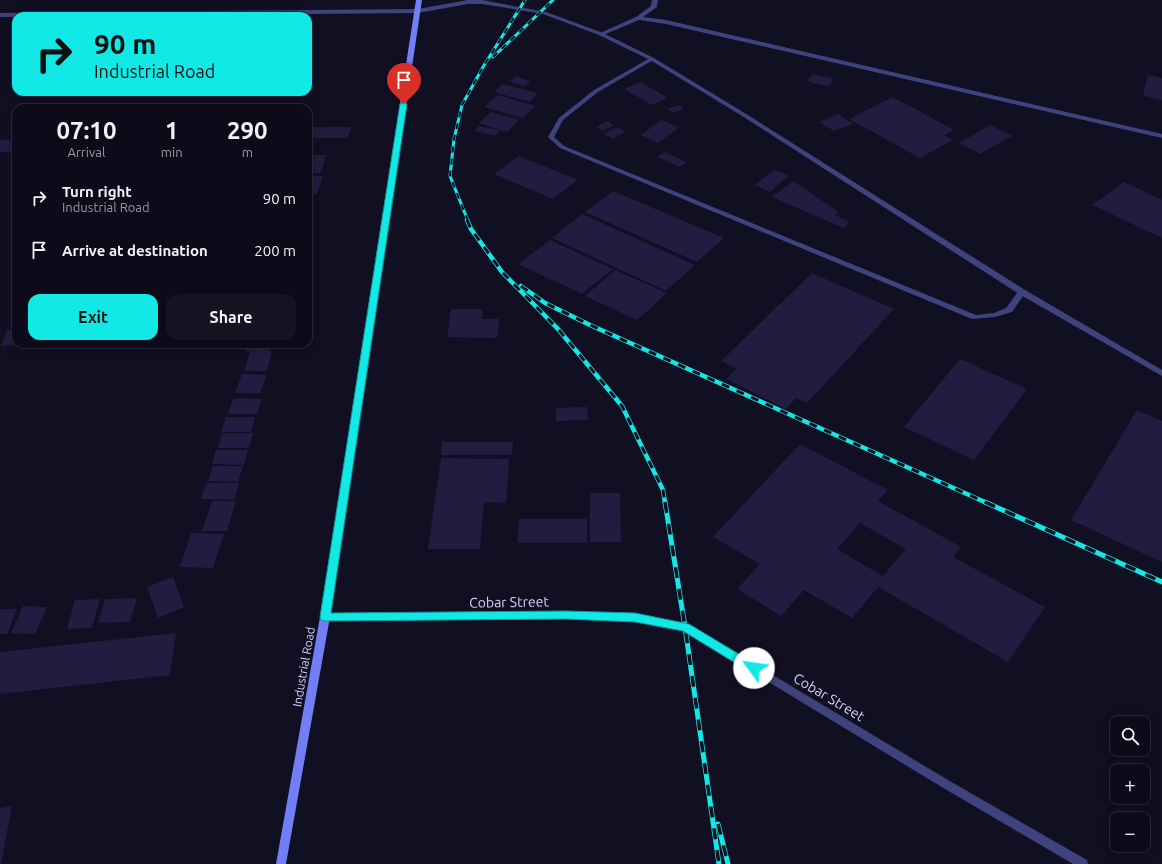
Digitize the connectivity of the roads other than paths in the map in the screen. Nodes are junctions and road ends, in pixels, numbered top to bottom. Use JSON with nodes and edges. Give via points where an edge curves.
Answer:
{"nodes":[{"id":1,"x":419,"y":0,"type":"edge"},
{"id":2,"x":458,"y":0,"type":"edge"},
{"id":3,"x":655,"y":0,"type":"edge"},
{"id":4,"x":468,"y":2,"type":"junction"},
{"id":5,"x":418,"y":11,"type":"junction"},
{"id":6,"x":312,"y":12,"type":"edge"},
{"id":7,"x":0,"y":15,"type":"edge"},
{"id":8,"x":12,"y":15,"type":"edge"},
{"id":9,"x":638,"y":18,"type":"junction"},
{"id":10,"x":601,"y":34,"type":"junction"},
{"id":11,"x":652,"y":59,"type":"junction"},
{"id":12,"x":1162,"y":136,"type":"edge"},
{"id":13,"x":1022,"y":292,"type":"junction"},
{"id":14,"x":1162,"y":373,"type":"edge"},
{"id":15,"x":325,"y":617,"type":"junction"},
{"id":16,"x":281,"y":864,"type":"edge"},
{"id":17,"x":1083,"y":864,"type":"edge"}],
"edges":[{"from":1,"to":5,"type":"street","name":"Industrial Road"},
{"from":2,"to":4,"type":"street"},
{"from":3,"to":9,"type":"street","via":[[654,7]]},
{"from":4,"to":5,"type":"street"},
{"from":4,"to":10,"type":"street","via":[[482,2],[544,13]]},
{"from":5,"to":6,"type":"street"},
{"from":5,"to":15,"type":"street","name":"Industrial Road"},
{"from":7,"to":8,"type":"street"},
{"from":9,"to":10,"type":"street"},
{"from":9,"to":12,"type":"street","via":[[666,22]]},
{"from":10,"to":11,"type":"street"},
{"from":11,"to":13,"type":"street","via":[[742,113]]},
{"from":11,"to":13,"type":"street","via":[[596,91],[560,119],[551,137],[562,147],[975,317],[995,315],[1009,310]]},
{"from":13,"to":14,"type":"street"},
{"from":15,"to":16,"type":"street","name":"Industrial Road"},
{"from":15,"to":17,"type":"street","name":"Cobar Street","via":[[566,615],[635,618],[685,627]]}]}
